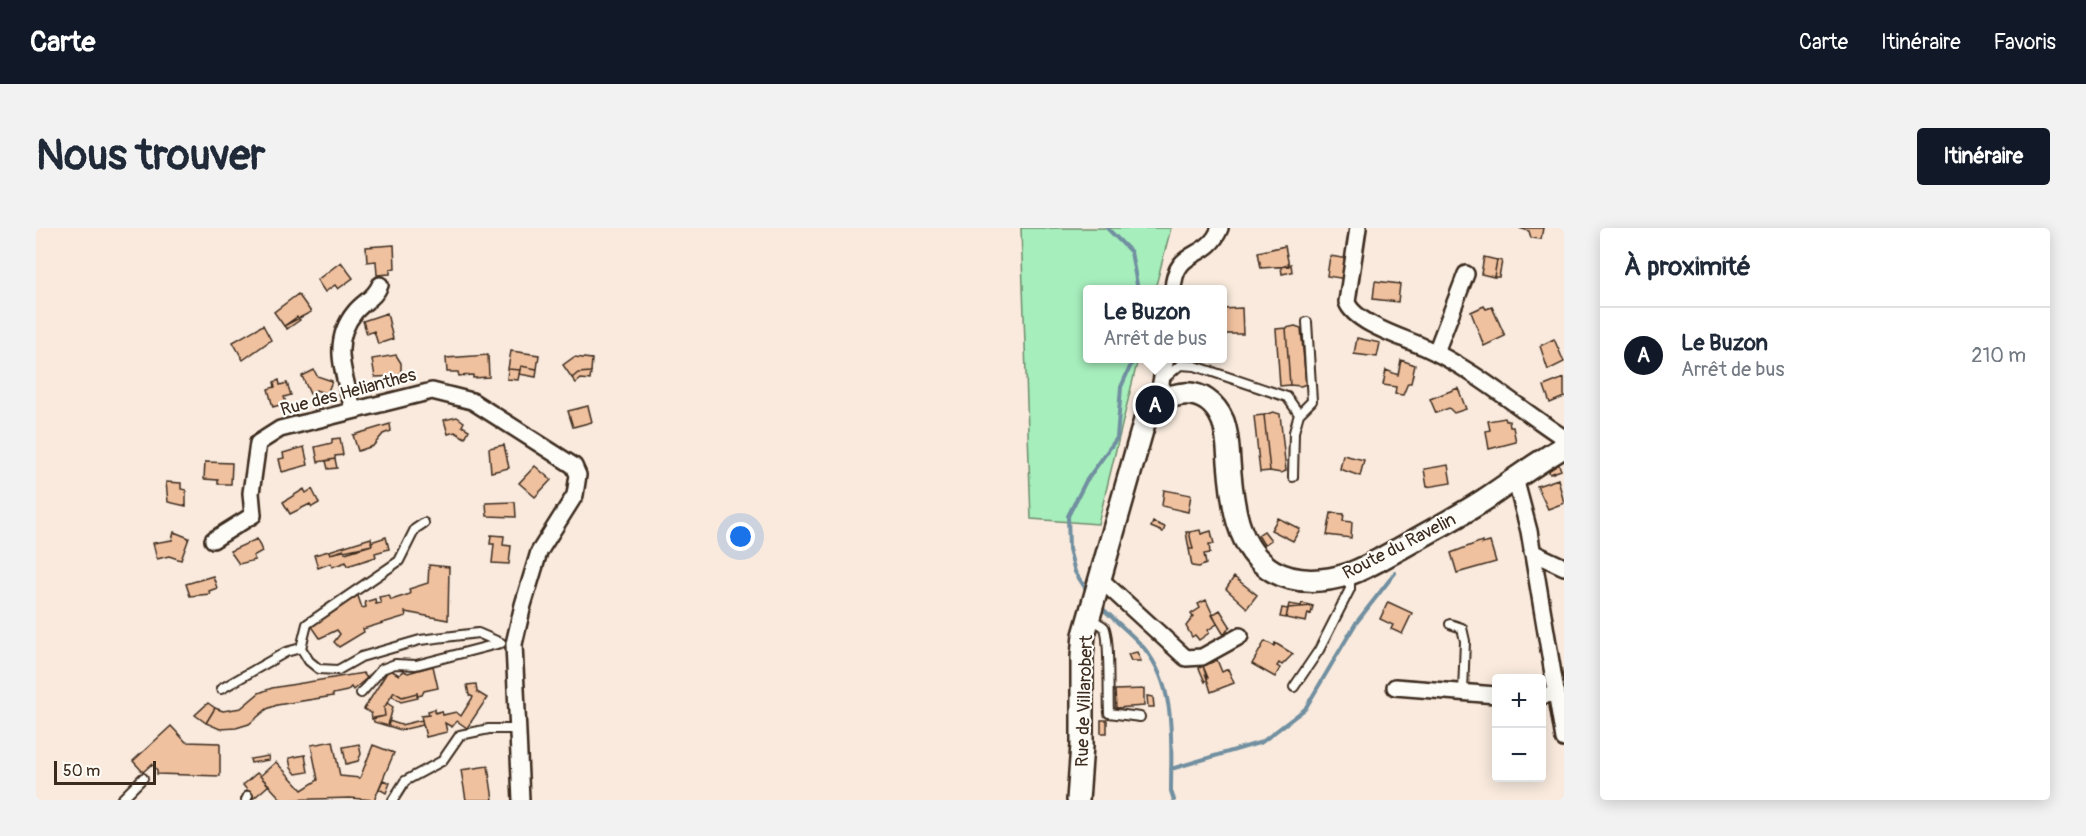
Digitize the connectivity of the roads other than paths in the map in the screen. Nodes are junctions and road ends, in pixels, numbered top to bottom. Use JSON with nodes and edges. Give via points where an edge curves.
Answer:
{"nodes":[{"id":1,"x":1220,"y":228,"type":"edge"},
{"id":2,"x":1358,"y":228,"type":"edge"},
{"id":3,"x":1466,"y":274,"type":"dead end"},
{"id":4,"x":380,"y":285,"type":"dead end"},
{"id":5,"x":1173,"y":285,"type":"edge"},
{"id":6,"x":1307,"y":322,"type":"dead end"},
{"id":7,"x":1436,"y":352,"type":"junction"},
{"id":8,"x":1165,"y":363,"type":"edge"},
{"id":9,"x":1162,"y":390,"type":"junction"},
{"id":10,"x":353,"y":409,"type":"junction"},
{"id":11,"x":1299,"y":414,"type":"junction"},
{"id":12,"x":1564,"y":438,"type":"edge"},
{"id":13,"x":1564,"y":447,"type":"edge"},
{"id":14,"x":1293,"y":477,"type":"dead end"},
{"id":15,"x":1515,"y":478,"type":"junction"},
{"id":16,"x":424,"y":524,"type":"dead end"},
{"id":17,"x":213,"y":540,"type":"dead end"},
{"id":18,"x":1532,"y":552,"type":"junction"},
{"id":19,"x":1564,"y":567,"type":"edge"},
{"id":20,"x":1350,"y":574,"type":"junction"},
{"id":21,"x":1094,"y":596,"type":"junction"},
{"id":22,"x":1450,"y":624,"type":"dead end"},
{"id":23,"x":1240,"y":636,"type":"dead end"},
{"id":24,"x":507,"y":644,"type":"junction"},
{"id":25,"x":301,"y":648,"type":"junction"},
{"id":26,"x":1294,"y":687,"type":"dead end"},
{"id":27,"x":1395,"y":687,"type":"dead end"},
{"id":28,"x":221,"y":689,"type":"dead end"},
{"id":29,"x":1463,"y":692,"type":"junction"},
{"id":30,"x":361,"y":693,"type":"dead end"},
{"id":31,"x":1554,"y":693,"type":"edge"},
{"id":32,"x":1492,"y":695,"type":"edge"},
{"id":33,"x":1140,"y":717,"type":"dead end"},
{"id":34,"x":519,"y":729,"type":"junction"},
{"id":35,"x":1564,"y":739,"type":"edge"},
{"id":36,"x":143,"y":778,"type":"dead end"},
{"id":37,"x":121,"y":800,"type":"edge"},
{"id":38,"x":393,"y":800,"type":"edge"},
{"id":39,"x":521,"y":800,"type":"edge"},
{"id":40,"x":1078,"y":800,"type":"edge"}],
"edges":[{"from":1,"to":5,"type":"street","via":[[1215,242],[1183,260],[1173,276]]},
{"from":2,"to":7,"type":"street","via":[[1347,302],[1350,311]]},
{"from":3,"to":7,"type":"street"},
{"from":4,"to":10,"type":"street","via":[[376,295],[357,309],[345,325],[339,346]]},
{"from":6,"to":11,"type":"lane","via":[[1312,400]]},
{"from":7,"to":12,"type":"street"},
{"from":8,"to":9,"type":"street"},
{"from":9,"to":11,"type":"lane","via":[[1180,365],[1195,366],[1287,397]]},
{"from":9,"to":20,"type":"main road","name":"Route du Ravelin","via":[[1204,399],[1223,421],[1236,515],[1245,540],[1262,562],[1273,571],[1297,579],[1330,579]]},
{"from":9,"to":21,"type":"main road","via":[[1146,420]]},
{"from":10,"to":17,"type":"street","name":"Rue des Helianthes","via":[[280,429],[258,443],[251,493],[253,515]]},
{"from":10,"to":24,"type":"street","name":"Rue des Helianthes","via":[[432,391],[448,394],[472,401],[574,466],[578,475],[575,495],[539,552]]},
{"from":11,"to":14,"type":"lane","via":[[1294,432]]},
{"from":13,"to":15,"type":"main road","name":"Route du Ravelin"},
{"from":15,"to":18,"type":"street"},
{"from":15,"to":20,"type":"main road","name":"Route du Ravelin","via":[[1455,518]]},
{"from":16,"to":25,"type":"lane","via":[[415,529],[399,561],[307,624]]},
{"from":18,"to":19,"type":"street"},
{"from":18,"to":31,"type":"street"},
{"from":20,"to":26,"type":"lane","via":[[1350,589],[1319,650]]},
{"from":21,"to":23,"type":"street","via":[[1185,658],[1202,657]]},
{"from":21,"to":33,"type":"lane","via":[[1108,639],[1109,713]]},
{"from":21,"to":40,"type":"main road","name":"Rue de Villarobert","via":[[1082,657]]},
{"from":22,"to":29,"type":"lane","via":[[1462,628],[1466,641]]},
{"from":24,"to":25,"type":"lane","via":[[478,633],[420,640],[361,657],[338,670],[319,669]]},
{"from":24,"to":30,"type":"lane","via":[[416,665],[395,664],[382,669]]},
{"from":24,"to":34,"type":"street"},
{"from":25,"to":28,"type":"lane","via":[[286,652]]},
{"from":27,"to":29,"type":"street"},
{"from":29,"to":32,"type":"street"},
{"from":31,"to":35,"type":"street"},
{"from":34,"to":38,"type":"lane","via":[[489,729],[460,735],[442,761],[405,781]]},
{"from":34,"to":39,"type":"street"},
{"from":36,"to":37,"type":"lane"}]}
